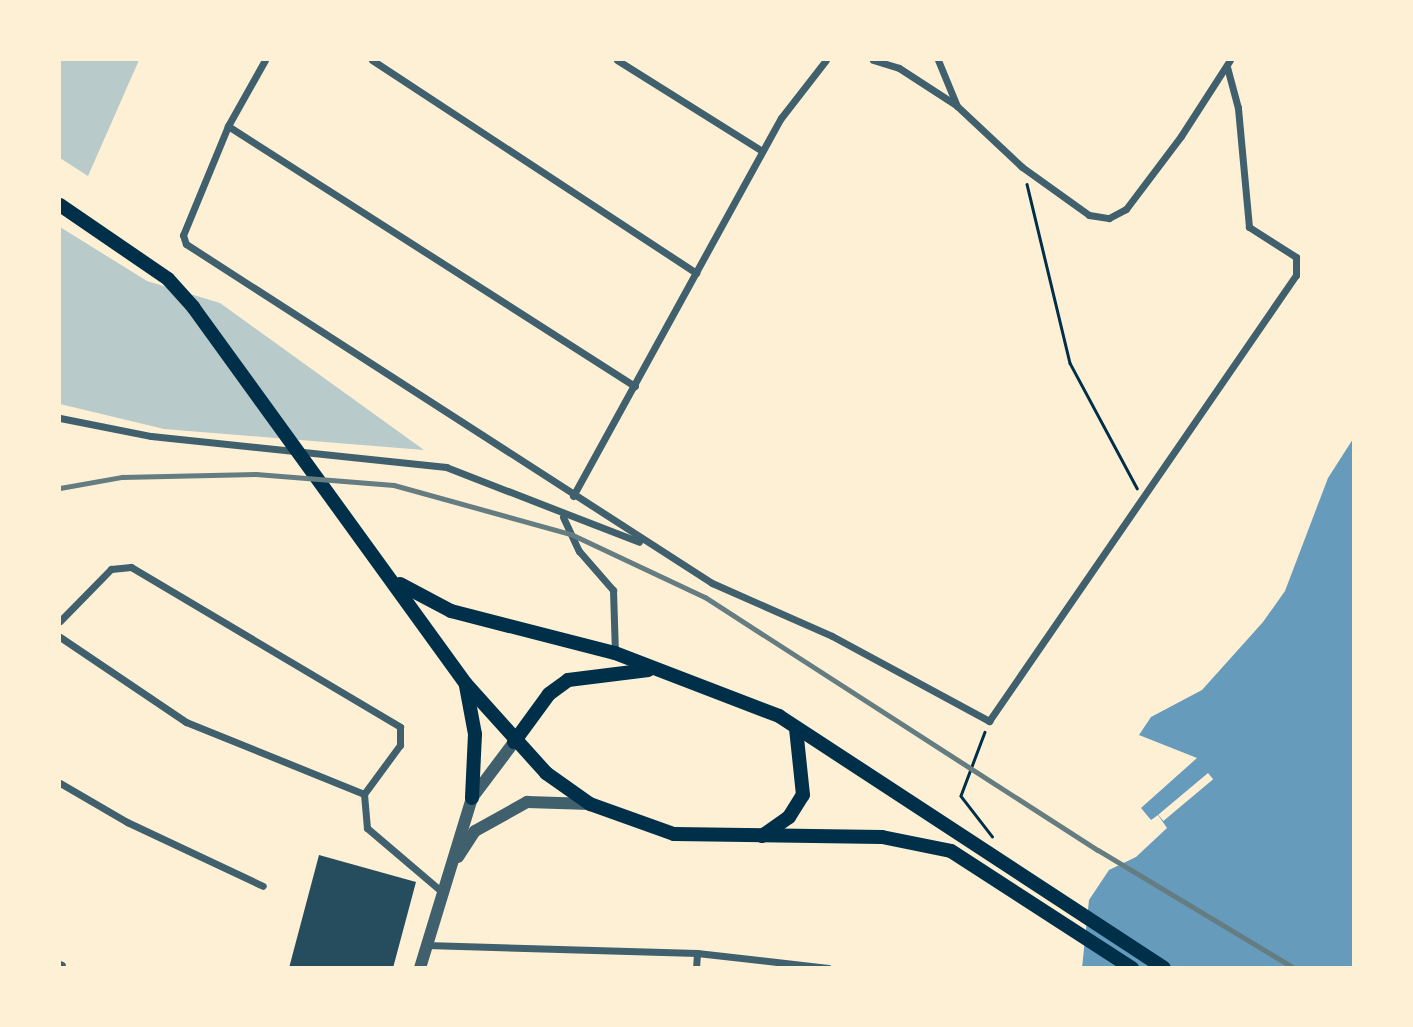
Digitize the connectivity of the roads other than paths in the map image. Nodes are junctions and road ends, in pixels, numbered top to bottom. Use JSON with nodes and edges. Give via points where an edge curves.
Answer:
{"nodes":[{"id":1,"x":265,"y":60,"type":"edge"},
{"id":2,"x":372,"y":60,"type":"edge"},
{"id":3,"x":617,"y":60,"type":"edge"},
{"id":4,"x":826,"y":60,"type":"edge"},
{"id":5,"x":873,"y":60,"type":"edge"},
{"id":6,"x":938,"y":60,"type":"edge"},
{"id":7,"x":1229,"y":63,"type":"edge"},
{"id":8,"x":957,"y":106,"type":"junction"},
{"id":9,"x":228,"y":126,"type":"junction"},
{"id":10,"x":762,"y":151,"type":"junction"},
{"id":11,"x":60,"y":205,"type":"edge"},
{"id":12,"x":696,"y":273,"type":"junction"},
{"id":13,"x":635,"y":386,"type":"junction"},
{"id":14,"x":60,"y":418,"type":"edge"},
{"id":15,"x":573,"y":496,"type":"junction"},
{"id":16,"x":563,"y":517,"type":"junction"},
{"id":17,"x":650,"y":545,"type":"junction"},
{"id":18,"x":396,"y":581,"type":"junction"},
{"id":19,"x":60,"y":621,"type":"edge"},
{"id":20,"x":60,"y":637,"type":"edge"},
{"id":21,"x":615,"y":653,"type":"junction"},
{"id":22,"x":653,"y":669,"type":"junction"},
{"id":23,"x":466,"y":684,"type":"junction"},
{"id":24,"x":796,"y":728,"type":"junction"},
{"id":25,"x":514,"y":742,"type":"junction"},
{"id":26,"x":60,"y":783,"type":"edge"},
{"id":27,"x":364,"y":794,"type":"junction"},
{"id":28,"x":472,"y":798,"type":"junction"},
{"id":29,"x":590,"y":804,"type":"junction"},
{"id":30,"x":762,"y":836,"type":"junction"},
{"id":31,"x":448,"y":872,"type":"junction"},
{"id":32,"x":263,"y":886,"type":"dead end"},
{"id":33,"x":441,"y":891,"type":"junction"},
{"id":34,"x":426,"y":945,"type":"junction"},
{"id":35,"x":697,"y":953,"type":"junction"},
{"id":36,"x":420,"y":968,"type":"edge"},
{"id":37,"x":696,"y":968,"type":"edge"},
{"id":38,"x":828,"y":968,"type":"edge"},
{"id":39,"x":1132,"y":968,"type":"edge"},
{"id":40,"x":1164,"y":968,"type":"edge"}],
"edges":[{"from":1,"to":9,"type":"street"},
{"from":2,"to":12,"type":"street"},
{"from":3,"to":10,"type":"street"},
{"from":4,"to":10,"type":"street","via":[[795,95]]},
{"from":5,"to":8,"type":"street","via":[[898,68]]},
{"from":6,"to":8,"type":"street"},
{"from":7,"to":8,"type":"street","via":[[1126,209],[1109,218],[1089,215],[1022,167]]},
{"from":7,"to":17,"type":"street","via":[[1249,227],[1290,251],[1299,264],[989,721],[832,636],[749,605]]},
{"from":9,"to":13,"type":"street"},
{"from":9,"to":15,"type":"street","via":[[183,235],[186,244]]},
{"from":10,"to":12,"type":"street"},
{"from":11,"to":18,"type":"main road","via":[[167,279],[345,520]]},
{"from":12,"to":13,"type":"street"},
{"from":13,"to":15,"type":"street"},
{"from":14,"to":16,"type":"street","via":[[151,436],[446,467]]},
{"from":15,"to":17,"type":"street"},
{"from":16,"to":17,"type":"street"},
{"from":16,"to":21,"type":"street","via":[[579,551],[613,590]]},
{"from":18,"to":21,"type":"main road","via":[[451,611]]},
{"from":18,"to":23,"type":"main road"},
{"from":19,"to":27,"type":"street","via":[[111,569],[131,567],[401,727],[400,745]]},
{"from":20,"to":27,"type":"street","via":[[186,722]]},
{"from":21,"to":22,"type":"main road"},
{"from":22,"to":24,"type":"main road","via":[[705,683]]},
{"from":22,"to":25,"type":"main road","via":[[568,680],[549,694]]},
{"from":23,"to":25,"type":"main road"},
{"from":23,"to":28,"type":"main road","via":[[475,734]]},
{"from":24,"to":30,"type":"main road","via":[[803,795],[789,817]]},
{"from":24,"to":40,"type":"main road"},
{"from":25,"to":28,"type":"street"},
{"from":25,"to":29,"type":"main road"},
{"from":26,"to":32,"type":"street","via":[[127,822]]},
{"from":27,"to":33,"type":"street","via":[[367,828],[379,845]]},
{"from":28,"to":31,"type":"street"},
{"from":29,"to":30,"type":"main road","via":[[674,834]]},
{"from":29,"to":31,"type":"street","via":[[527,802],[503,813],[475,831]]},
{"from":30,"to":39,"type":"main road","via":[[882,837],[941,848]]},
{"from":31,"to":33,"type":"street"},
{"from":33,"to":34,"type":"street"},
{"from":34,"to":35,"type":"street"},
{"from":34,"to":36,"type":"street"},
{"from":35,"to":37,"type":"street"},
{"from":35,"to":38,"type":"street"}]}
